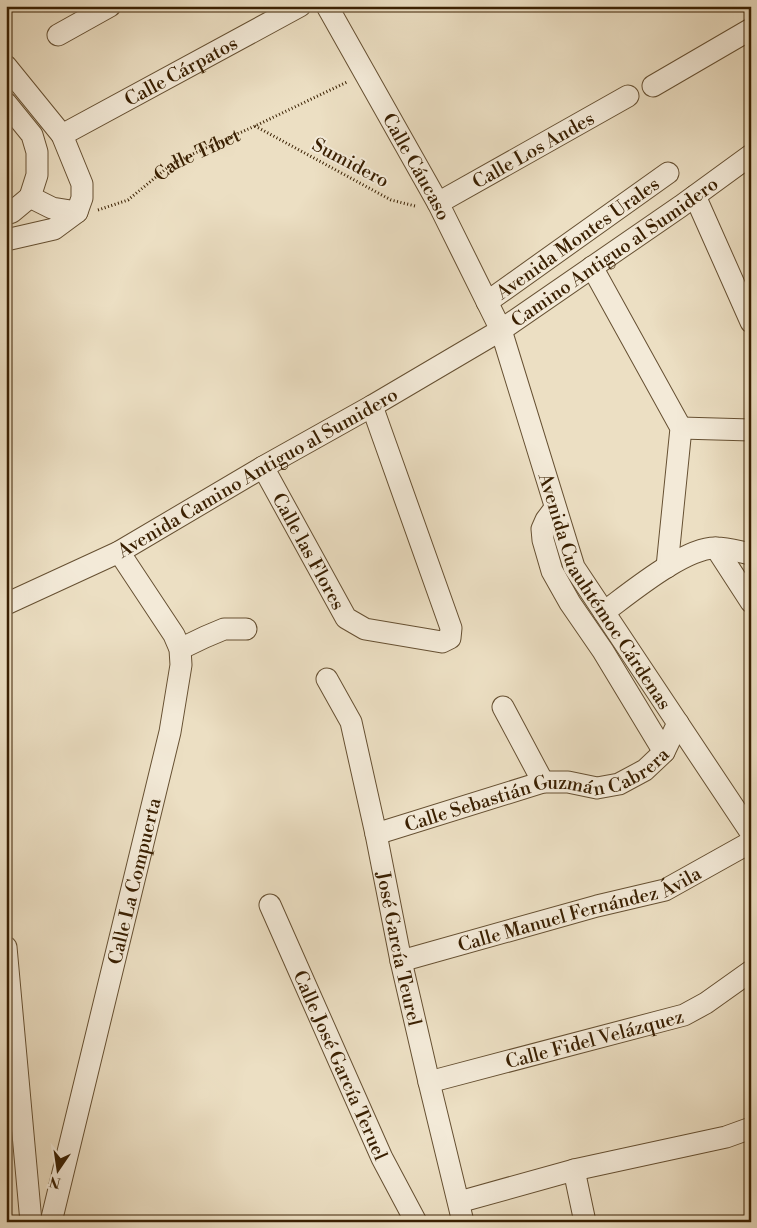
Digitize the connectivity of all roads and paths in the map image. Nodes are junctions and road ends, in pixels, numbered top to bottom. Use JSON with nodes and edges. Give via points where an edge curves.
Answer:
{"nodes":[{"id":1,"x":110,"y":6,"type":"edge"},
{"id":2,"x":300,"y":6,"type":"edge"},
{"id":3,"x":327,"y":6,"type":"edge"},
{"id":4,"x":751,"y":29,"type":"edge"},
{"id":5,"x":58,"y":35,"type":"dead end"},
{"id":6,"x":6,"y":66,"type":"edge"},
{"id":7,"x":365,"y":74,"type":"junction"},
{"id":8,"x":653,"y":86,"type":"dead end"},
{"id":9,"x":628,"y":96,"type":"dead end"},
{"id":10,"x":6,"y":102,"type":"edge"},
{"id":11,"x":255,"y":126,"type":"junction"},
{"id":12,"x":62,"y":135,"type":"junction"},
{"id":13,"x":751,"y":155,"type":"edge"},
{"id":14,"x":668,"y":173,"type":"dead end"},
{"id":15,"x":695,"y":196,"type":"junction"},
{"id":16,"x":30,"y":197,"type":"junction"},
{"id":17,"x":438,"y":203,"type":"junction"},
{"id":18,"x":77,"y":212,"type":"junction"},
{"id":19,"x":6,"y":214,"type":"edge"},
{"id":20,"x":6,"y":240,"type":"edge"},
{"id":21,"x":592,"y":267,"type":"junction"},
{"id":22,"x":487,"y":302,"type":"junction"},
{"id":23,"x":751,"y":322,"type":"edge"},
{"id":24,"x":501,"y":330,"type":"junction"},
{"id":25,"x":372,"y":406,"type":"junction"},
{"id":26,"x":681,"y":428,"type":"junction"},
{"id":27,"x":751,"y":430,"type":"edge"},
{"id":28,"x":263,"y":467,"type":"junction"},
{"id":29,"x":556,"y":508,"type":"junction"},
{"id":30,"x":716,"y":548,"type":"junction"},
{"id":31,"x":119,"y":552,"type":"junction"},
{"id":32,"x":751,"y":554,"type":"edge"},
{"id":33,"x":667,"y":567,"type":"junction"},
{"id":34,"x":751,"y":602,"type":"edge"},
{"id":35,"x":6,"y":604,"type":"edge"},
{"id":36,"x":604,"y":612,"type":"junction"},
{"id":37,"x":246,"y":628,"type":"dead end"},
{"id":38,"x":180,"y":650,"type":"junction"},
{"id":39,"x":327,"y":679,"type":"dead end"},
{"id":40,"x":503,"y":707,"type":"dead end"},
{"id":41,"x":678,"y":723,"type":"junction"},
{"id":42,"x":664,"y":752,"type":"junction"},
{"id":43,"x":543,"y":782,"type":"junction"},
{"id":44,"x":751,"y":833,"type":"edge"},
{"id":45,"x":376,"y":834,"type":"junction"},
{"id":46,"x":751,"y":842,"type":"edge"},
{"id":47,"x":270,"y":905,"type":"dead end"},
{"id":48,"x":6,"y":948,"type":"edge"},
{"id":49,"x":401,"y":961,"type":"junction"},
{"id":50,"x":751,"y":971,"type":"edge"},
{"id":51,"x":429,"y":1082,"type":"junction"},
{"id":52,"x":751,"y":1128,"type":"edge"},
{"id":53,"x":574,"y":1170,"type":"junction"},
{"id":54,"x":461,"y":1212,"type":"edge"},
{"id":55,"x":31,"y":1222,"type":"edge"},
{"id":56,"x":52,"y":1222,"type":"edge"},
{"id":57,"x":416,"y":1222,"type":"edge"},
{"id":58,"x":585,"y":1222,"type":"edge"}],
"edges":[{"from":1,"to":5,"type":"street"},
{"from":2,"to":12,"type":"street","name":"Calle Cárpatos"},
{"from":3,"to":7,"type":"street","name":"Calle Cáucaso"},
{"from":4,"to":8,"type":"street"},
{"from":6,"to":12,"type":"street"},
{"from":7,"to":11,"type":"path","name":"Calle Tíbet"},
{"from":7,"to":17,"type":"street","name":"Calle Cáucaso"},
{"from":9,"to":17,"type":"street","name":"Calle Los Andes"},
{"from":10,"to":16,"type":"street","via":[[32,136],[37,152],[37,175]]},
{"from":11,"to":17,"type":"path","name":"Sumidero","via":[[391,200],[416,206]]},
{"from":11,"to":18,"type":"path","name":"Calle Tíbet","via":[[173,163],[128,200],[101,210]]},
{"from":12,"to":18,"type":"street","via":[[82,184]]},
{"from":13,"to":15,"type":"street","name":"Camino Antiguo al Sumidero"},
{"from":14,"to":22,"type":"street","name":"Avenida Montes Urales"},
{"from":15,"to":21,"type":"street","name":"Camino Antiguo al Sumidero"},
{"from":15,"to":23,"type":"street"},
{"from":16,"to":18,"type":"street","via":[[52,208]]},
{"from":16,"to":19,"type":"street"},
{"from":17,"to":22,"type":"street","name":"Calle Cáucaso"},
{"from":18,"to":20,"type":"street","via":[[54,229]]},
{"from":21,"to":24,"type":"street","name":"Camino Antiguo al Sumidero"},
{"from":21,"to":26,"type":"street"},
{"from":22,"to":24,"type":"street","name":"Calle Cáucaso"},
{"from":24,"to":25,"type":"street","name":"Avenida Camino Antiguo al Sumidero"},
{"from":24,"to":29,"type":"street","name":"Avenida Cuauhtémoc Cárdenas"},
{"from":25,"to":28,"type":"street","name":"Avenida Camino Antiguo al Sumidero"},
{"from":25,"to":28,"type":"street","name":"Calle las Flores","via":[[451,628],[450,638],[442,642],[365,629],[346,618]]},
{"from":26,"to":27,"type":"street"},
{"from":26,"to":33,"type":"street"},
{"from":28,"to":31,"type":"street","name":"Avenida Camino Antiguo al Sumidero"},
{"from":29,"to":36,"type":"street","name":"Avenida Cuauhtémoc Cárdenas","via":[[574,567]]},
{"from":29,"to":42,"type":"street","via":[[542,529],[552,571]]},
{"from":30,"to":32,"type":"street"},
{"from":30,"to":33,"type":"street","via":[[697,551]]},
{"from":30,"to":34,"type":"street"},
{"from":31,"to":35,"type":"street","name":"Avenida Camino Antiguo al Sumidero"},
{"from":31,"to":38,"type":"street","name":"Calle La Compuerta","via":[[174,635]]},
{"from":33,"to":36,"type":"street"},
{"from":36,"to":41,"type":"street","name":"Avenida Cuauhtémoc Cárdenas"},
{"from":37,"to":38,"type":"street","via":[[224,629]]},
{"from":38,"to":56,"type":"street","name":"Calle La Compuerta","via":[[181,665],[170,732]]},
{"from":39,"to":45,"type":"street","name":"José García Teurel","via":[[351,722]]},
{"from":40,"to":43,"type":"street"},
{"from":41,"to":42,"type":"street","name":"Calle Sebastián Guzmán Cabrera"},
{"from":41,"to":44,"type":"street","name":"Avenida Cuauhtémoc Cárdenas"},
{"from":42,"to":43,"type":"street","name":"Calle Sebastián Guzmán Cabrera","via":[[645,770],[619,784],[597,788],[568,782]]},
{"from":43,"to":45,"type":"street","name":"Calle Sebastián Guzmán Cabrera"},
{"from":45,"to":49,"type":"street","name":"José García Teurel"},
{"from":46,"to":49,"type":"street","name":"Calle Manuel Fernández Ávila","via":[[665,890]]},
{"from":47,"to":57,"type":"street","name":"Calle José García Teruel","via":[[382,1158]]},
{"from":48,"to":55,"type":"street"},
{"from":49,"to":51,"type":"street","name":"José García Teurel"},
{"from":50,"to":51,"type":"street","name":"Calle Fidel Velázquez","via":[[684,1015]]},
{"from":51,"to":54,"type":"street","name":"José García Teurel"},
{"from":52,"to":53,"type":"street","via":[[726,1137]]},
{"from":53,"to":54,"type":"street"},
{"from":53,"to":58,"type":"street"}]}
